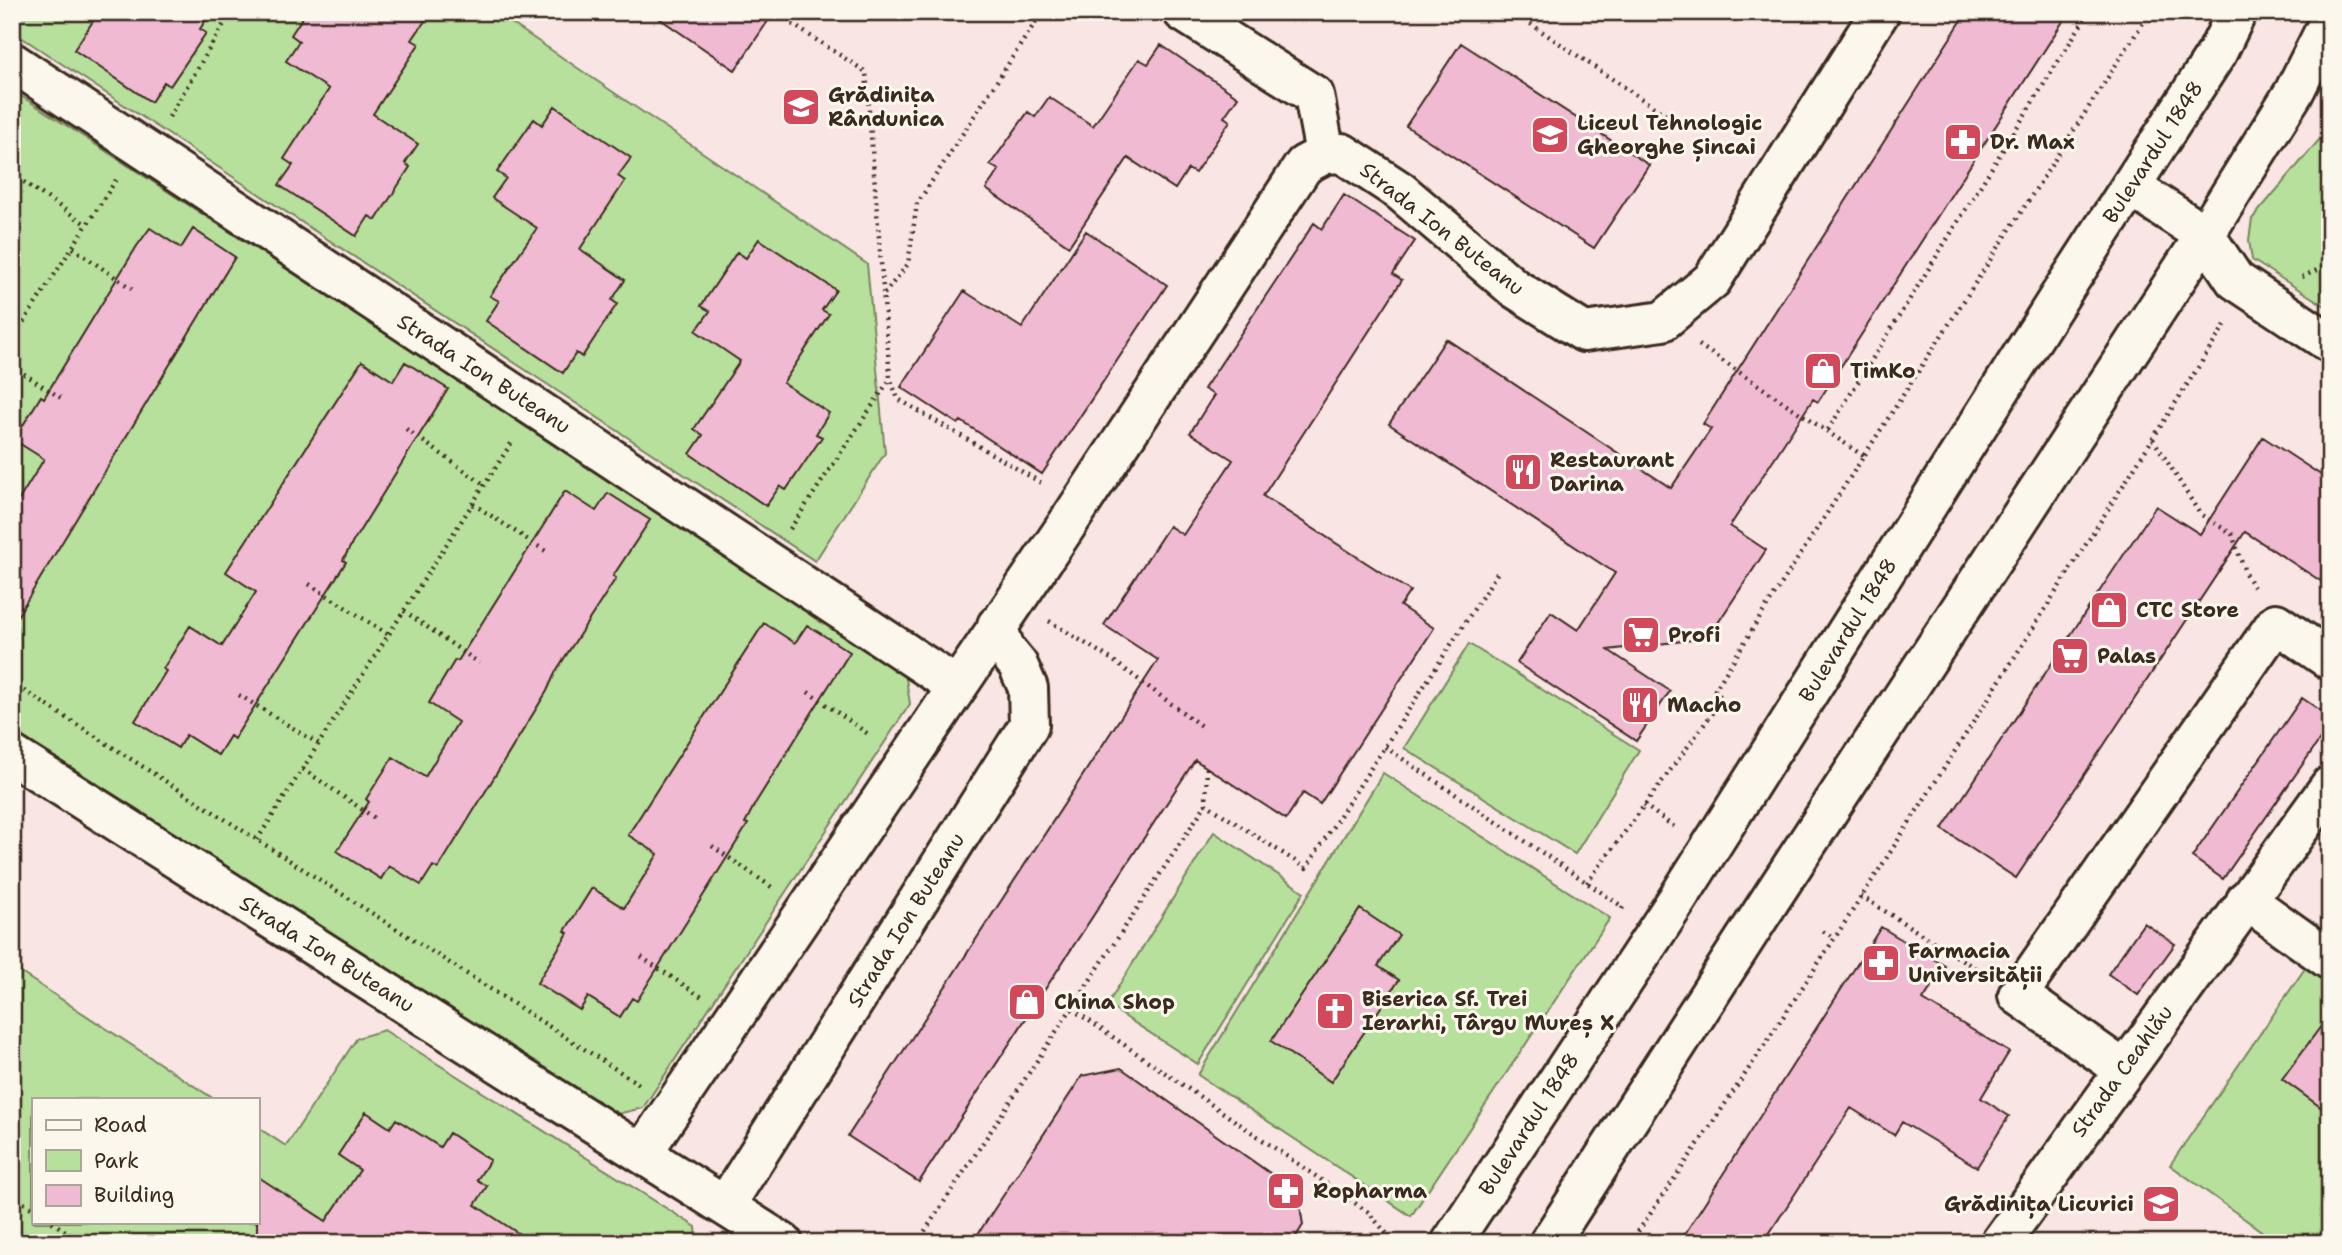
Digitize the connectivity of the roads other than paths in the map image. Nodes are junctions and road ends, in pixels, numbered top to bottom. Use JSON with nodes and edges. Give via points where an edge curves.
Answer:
{"nodes":[{"id":1,"x":1183,"y":12,"type":"edge"},
{"id":2,"x":1880,"y":12,"type":"edge"},
{"id":3,"x":2237,"y":12,"type":"edge"},
{"id":4,"x":2330,"y":20,"type":"edge"},
{"id":5,"x":12,"y":62,"type":"edge"},
{"id":6,"x":1325,"y":155,"type":"junction"},
{"id":7,"x":2131,"y":187,"type":"junction"},
{"id":8,"x":2205,"y":235,"type":"junction"},
{"id":9,"x":2330,"y":343,"type":"edge"},
{"id":10,"x":1006,"y":613,"type":"junction"},
{"id":11,"x":2330,"y":660,"type":"edge"},
{"id":12,"x":956,"y":686,"type":"junction"},
{"id":13,"x":14,"y":760,"type":"edge"},
{"id":14,"x":2330,"y":786,"type":"edge"},
{"id":15,"x":2246,"y":900,"type":"junction"},
{"id":16,"x":2330,"y":960,"type":"edge"},
{"id":17,"x":2123,"y":1069,"type":"junction"},
{"id":18,"x":643,"y":1152,"type":"junction"},
{"id":19,"x":725,"y":1206,"type":"junction"},
{"id":20,"x":782,"y":1243,"type":"edge"},
{"id":21,"x":1451,"y":1243,"type":"edge"},
{"id":22,"x":1549,"y":1243,"type":"edge"},
{"id":23,"x":2000,"y":1243,"type":"edge"}],
"edges":[{"from":1,"to":6,"type":"street","via":[[1314,95]]},
{"from":2,"to":6,"type":"street","name":"Strada Ion Buteanu","via":[[1712,280],[1663,321],[1584,332],[1514,288],[1400,191],[1342,153]]},
{"from":3,"to":7,"type":"street","name":"Bulevardul 1848","via":[[2217,52]]},
{"from":4,"to":8,"type":"street","via":[[2294,92]]},
{"from":5,"to":12,"type":"street","name":"Strada Ion Buteanu"},
{"from":6,"to":10,"type":"street","via":[[1304,165]]},
{"from":7,"to":8,"type":"street"},
{"from":7,"to":21,"type":"street","name":"Bulevardul 1848","via":[[1677,900]]},
{"from":8,"to":9,"type":"street","via":[[2235,280]]},
{"from":8,"to":22,"type":"street"},
{"from":10,"to":12,"type":"street"},
{"from":10,"to":19,"type":"street","name":"Strada Ion Buteanu","via":[[1005,649],[1028,688],[1029,725]]},
{"from":11,"to":17,"type":"street","via":[[2276,623],[2018,995]]},
{"from":12,"to":18,"type":"street"},
{"from":13,"to":18,"type":"street","name":"Strada Ion Buteanu"},
{"from":14,"to":15,"type":"street","name":"Strada Ceahlău"},
{"from":15,"to":16,"type":"street"},
{"from":15,"to":17,"type":"street","name":"Strada Ceahlău"},
{"from":17,"to":23,"type":"street","name":"Strada Ceahlău"},
{"from":18,"to":19,"type":"street","name":"Strada Ion Buteanu"},
{"from":19,"to":20,"type":"street","name":"Strada Ion Buteanu"}]}
